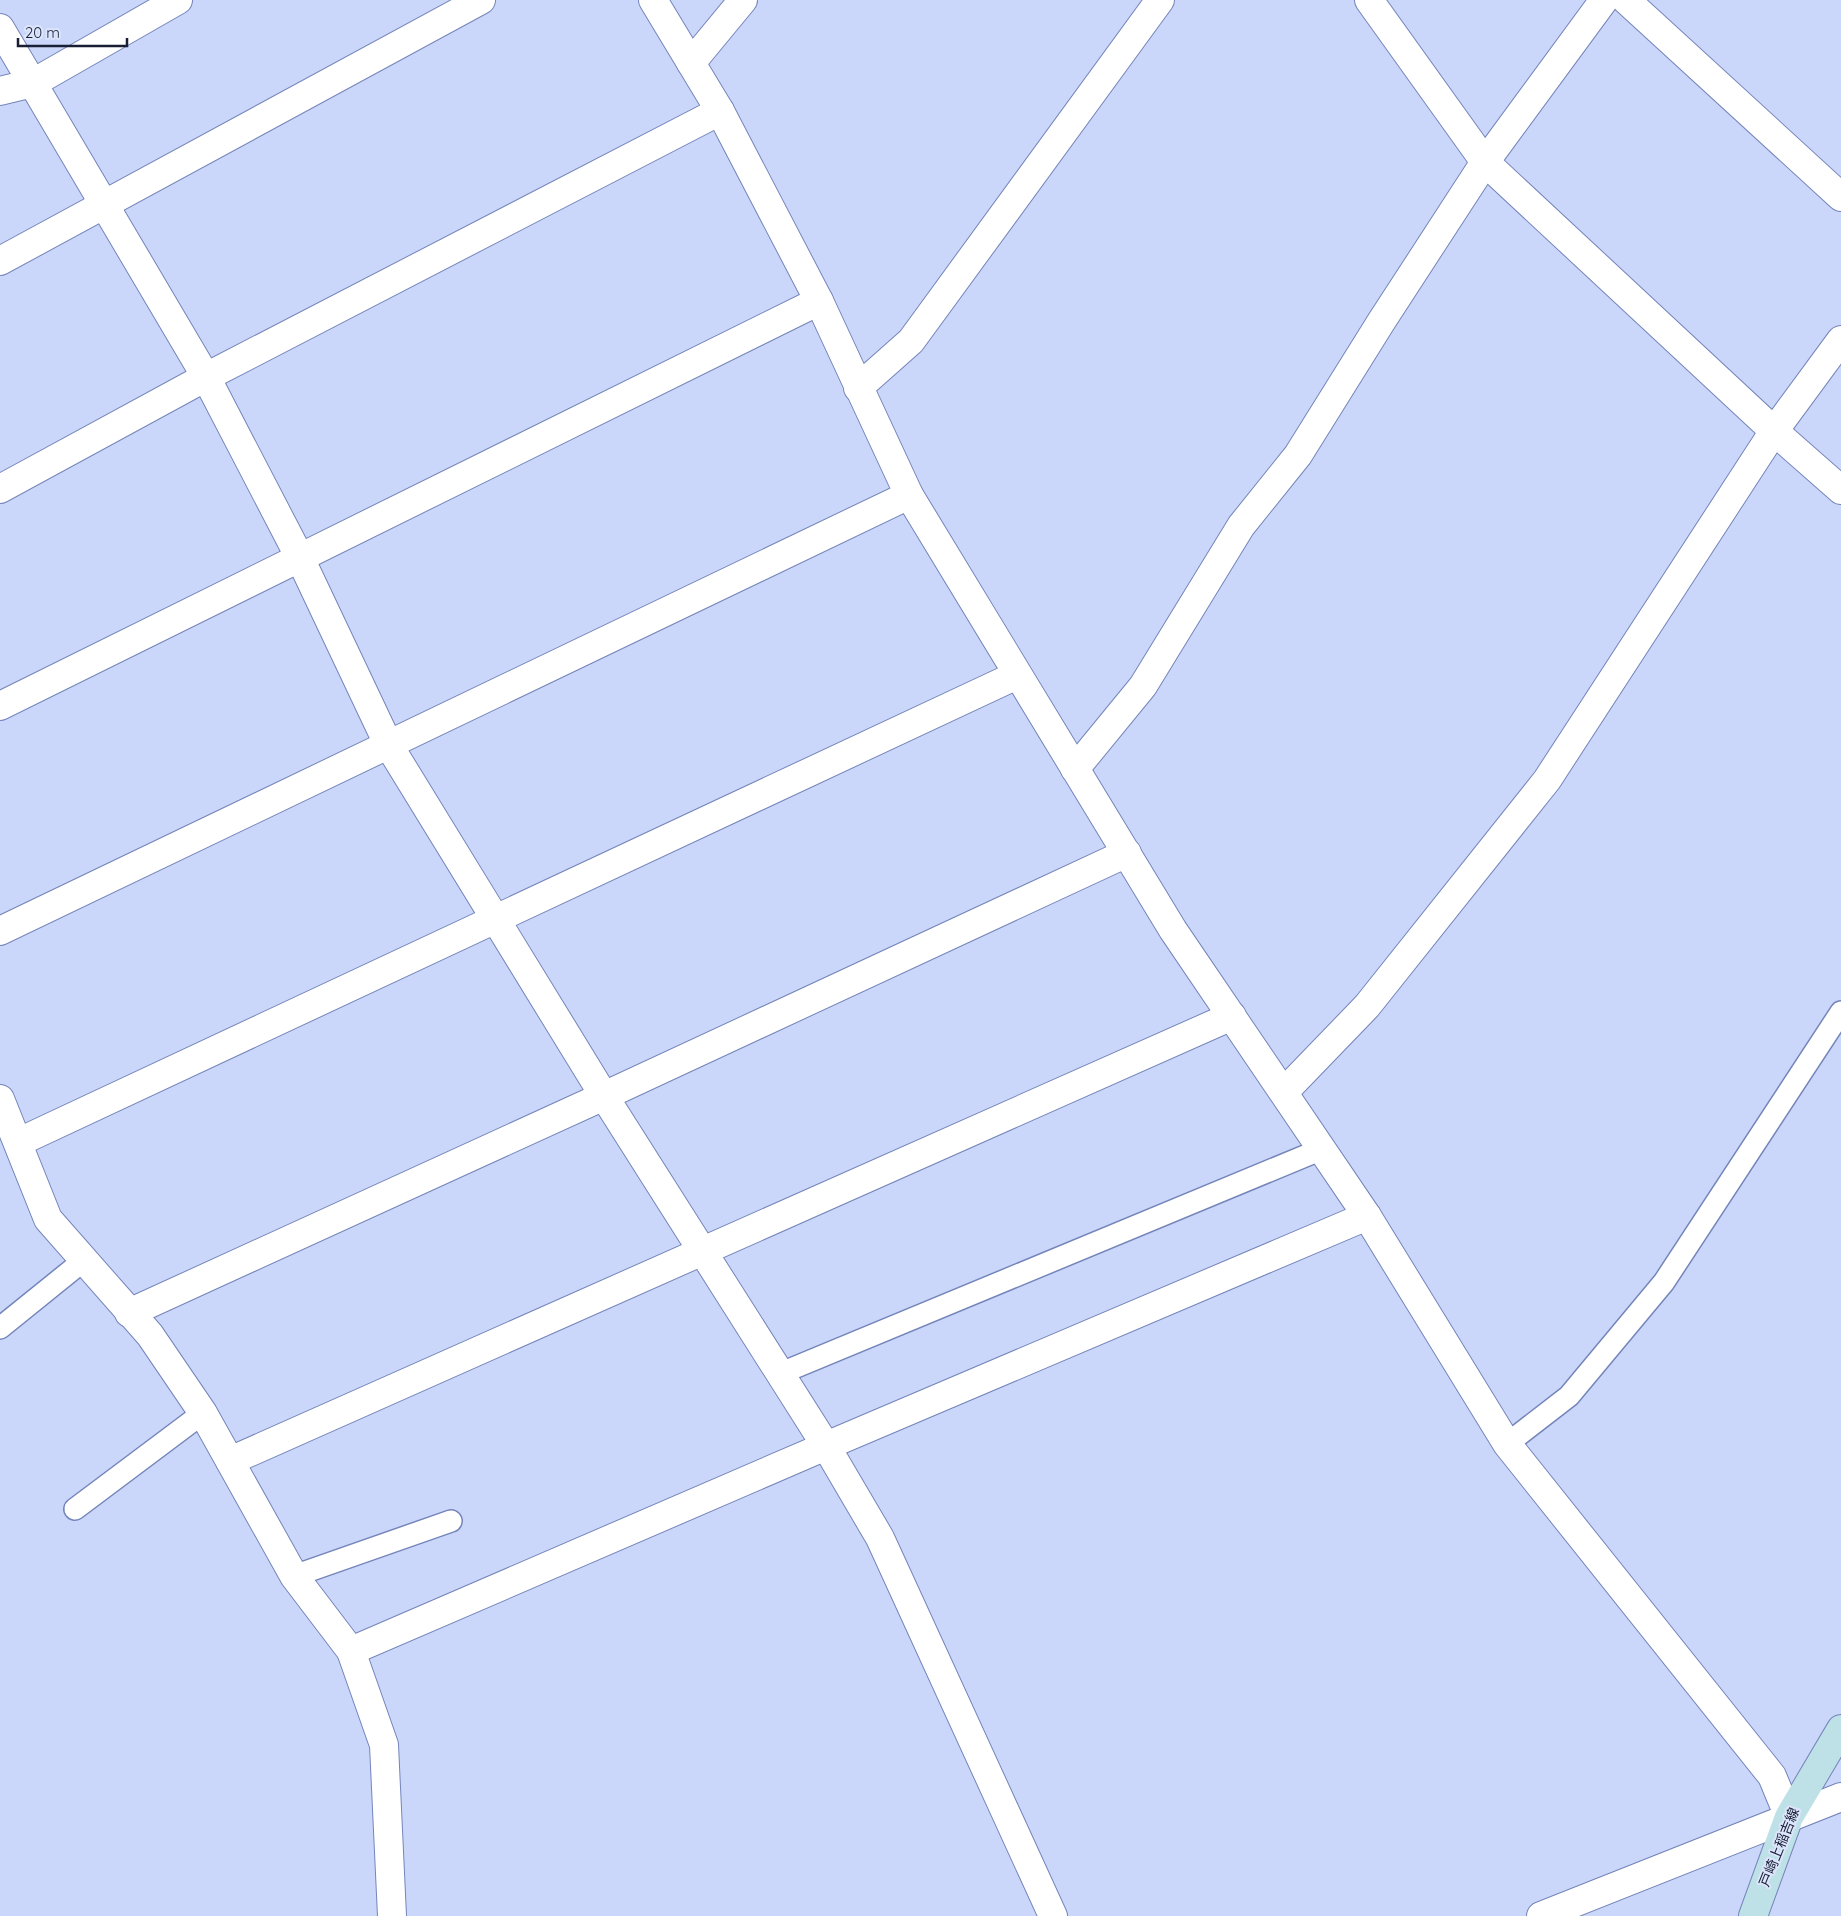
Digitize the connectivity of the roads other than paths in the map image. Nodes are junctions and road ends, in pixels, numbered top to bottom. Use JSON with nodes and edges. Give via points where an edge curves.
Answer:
{"nodes":[{"id":1,"x":178,"y":0,"type":"edge"},
{"id":2,"x":481,"y":0,"type":"edge"},
{"id":3,"x":653,"y":0,"type":"edge"},
{"id":4,"x":742,"y":0,"type":"edge"},
{"id":5,"x":1160,"y":0,"type":"edge"},
{"id":6,"x":1369,"y":0,"type":"edge"},
{"id":7,"x":1604,"y":0,"type":"edge"},
{"id":8,"x":1626,"y":0,"type":"edge"},
{"id":9,"x":0,"y":28,"type":"edge"},
{"id":10,"x":691,"y":63,"type":"junction"},
{"id":11,"x":33,"y":83,"type":"junction"},
{"id":12,"x":0,"y":91,"type":"edge"},
{"id":13,"x":720,"y":111,"type":"junction"},
{"id":14,"x":1485,"y":162,"type":"junction"},
{"id":15,"x":1841,"y":198,"type":"edge"},
{"id":16,"x":105,"y":205,"type":"junction"},
{"id":17,"x":0,"y":262,"type":"edge"},
{"id":18,"x":819,"y":301,"type":"junction"},
{"id":19,"x":1841,"y":340,"type":"edge"},
{"id":20,"x":206,"y":377,"type":"junction"},
{"id":21,"x":858,"y":388,"type":"junction"},
{"id":22,"x":1774,"y":431,"type":"junction"},
{"id":23,"x":0,"y":488,"type":"edge"},
{"id":24,"x":1841,"y":490,"type":"edge"},
{"id":25,"x":909,"y":495,"type":"junction"},
{"id":26,"x":300,"y":558,"type":"junction"},
{"id":27,"x":1017,"y":675,"type":"junction"},
{"id":28,"x":0,"y":706,"type":"edge"},
{"id":29,"x":388,"y":744,"type":"junction"},
{"id":30,"x":1075,"y":768,"type":"junction"},
{"id":31,"x":1126,"y":853,"type":"junction"},
{"id":32,"x":496,"y":919,"type":"junction"},
{"id":33,"x":0,"y":931,"type":"edge"},
{"id":34,"x":1841,"y":1012,"type":"edge"},
{"id":35,"x":1232,"y":1016,"type":"junction"},
{"id":36,"x":1284,"y":1092,"type":"junction"},
{"id":37,"x":604,"y":1096,"type":"junction"},
{"id":38,"x":0,"y":1099,"type":"edge"},
{"id":39,"x":19,"y":1142,"type":"junction"},
{"id":40,"x":1322,"y":1148,"type":"junction"},
{"id":41,"x":1368,"y":1216,"type":"junction"},
{"id":42,"x":701,"y":1252,"type":"junction"},
{"id":43,"x":83,"y":1261,"type":"junction"},
{"id":44,"x":130,"y":1313,"type":"junction"},
{"id":45,"x":0,"y":1328,"type":"edge"},
{"id":46,"x":779,"y":1374,"type":"junction"},
{"id":47,"x":203,"y":1413,"type":"junction"},
{"id":48,"x":1507,"y":1444,"type":"junction"},
{"id":49,"x":826,"y":1446,"type":"junction"},
{"id":50,"x":230,"y":1461,"type":"junction"},
{"id":51,"x":74,"y":1509,"type":"dead end"},
{"id":52,"x":451,"y":1521,"type":"dead end"},
{"id":53,"x":294,"y":1576,"type":"junction"},
{"id":54,"x":351,"y":1651,"type":"junction"},
{"id":55,"x":1841,"y":1729,"type":"edge"},
{"id":56,"x":1841,"y":1797,"type":"edge"},
{"id":57,"x":1789,"y":1817,"type":"junction"},
{"id":58,"x":392,"y":1916,"type":"edge"},
{"id":59,"x":1053,"y":1916,"type":"edge"},
{"id":60,"x":1541,"y":1916,"type":"edge"},
{"id":61,"x":1753,"y":1916,"type":"edge"}],
"edges":[{"from":1,"to":11,"type":"street"},
{"from":2,"to":16,"type":"street"},
{"from":3,"to":10,"type":"street"},
{"from":4,"to":10,"type":"street"},
{"from":5,"to":21,"type":"street","via":[[911,340]]},
{"from":6,"to":14,"type":"street"},
{"from":7,"to":14,"type":"street"},
{"from":8,"to":15,"type":"street"},
{"from":9,"to":11,"type":"street"},
{"from":10,"to":13,"type":"street"},
{"from":11,"to":12,"type":"street"},
{"from":11,"to":16,"type":"street"},
{"from":13,"to":18,"type":"street"},
{"from":13,"to":20,"type":"street"},
{"from":14,"to":22,"type":"street"},
{"from":14,"to":30,"type":"street","via":[[1298,455],[1241,526],[1143,686]]},
{"from":16,"to":17,"type":"street"},
{"from":16,"to":20,"type":"street"},
{"from":18,"to":21,"type":"street"},
{"from":18,"to":26,"type":"street"},
{"from":19,"to":22,"type":"street"},
{"from":20,"to":23,"type":"street"},
{"from":20,"to":26,"type":"street"},
{"from":21,"to":25,"type":"street"},
{"from":22,"to":24,"type":"street"},
{"from":22,"to":36,"type":"street","via":[[1547,780],[1367,1006]]},
{"from":25,"to":27,"type":"street"},
{"from":25,"to":29,"type":"street"},
{"from":26,"to":28,"type":"street"},
{"from":26,"to":29,"type":"street"},
{"from":27,"to":30,"type":"street"},
{"from":27,"to":32,"type":"street"},
{"from":29,"to":32,"type":"street"},
{"from":29,"to":33,"type":"street"},
{"from":30,"to":31,"type":"street"},
{"from":31,"to":35,"type":"street","via":[[1173,930]]},
{"from":31,"to":37,"type":"street"},
{"from":32,"to":37,"type":"street"},
{"from":32,"to":39,"type":"street"},
{"from":34,"to":48,"type":"lane","via":[[1664,1282],[1569,1396]]},
{"from":35,"to":36,"type":"street"},
{"from":35,"to":42,"type":"street"},
{"from":36,"to":40,"type":"street"},
{"from":37,"to":42,"type":"street"},
{"from":37,"to":44,"type":"street"},
{"from":38,"to":39,"type":"street"},
{"from":39,"to":43,"type":"street","via":[[48,1220]]},
{"from":40,"to":41,"type":"street"},
{"from":40,"to":46,"type":"lane"},
{"from":41,"to":48,"type":"street"},
{"from":41,"to":49,"type":"street"},
{"from":42,"to":46,"type":"street"},
{"from":42,"to":50,"type":"street"},
{"from":43,"to":44,"type":"street"},
{"from":43,"to":45,"type":"lane"},
{"from":44,"to":47,"type":"street","via":[[150,1335]]},
{"from":46,"to":49,"type":"street"},
{"from":47,"to":50,"type":"street"},
{"from":47,"to":51,"type":"lane"},
{"from":48,"to":57,"type":"street","via":[[1772,1776]]},
{"from":49,"to":54,"type":"street"},
{"from":49,"to":59,"type":"street","via":[[880,1538]]},
{"from":50,"to":53,"type":"street"},
{"from":52,"to":53,"type":"lane"},
{"from":53,"to":54,"type":"street"},
{"from":54,"to":58,"type":"street","via":[[384,1745]]},
{"from":55,"to":57,"type":"main road","name":"戸崎上稲吉線"},
{"from":56,"to":57,"type":"street"},
{"from":57,"to":60,"type":"street"},
{"from":57,"to":61,"type":"main road","name":"戸崎上稲吉線"}]}
